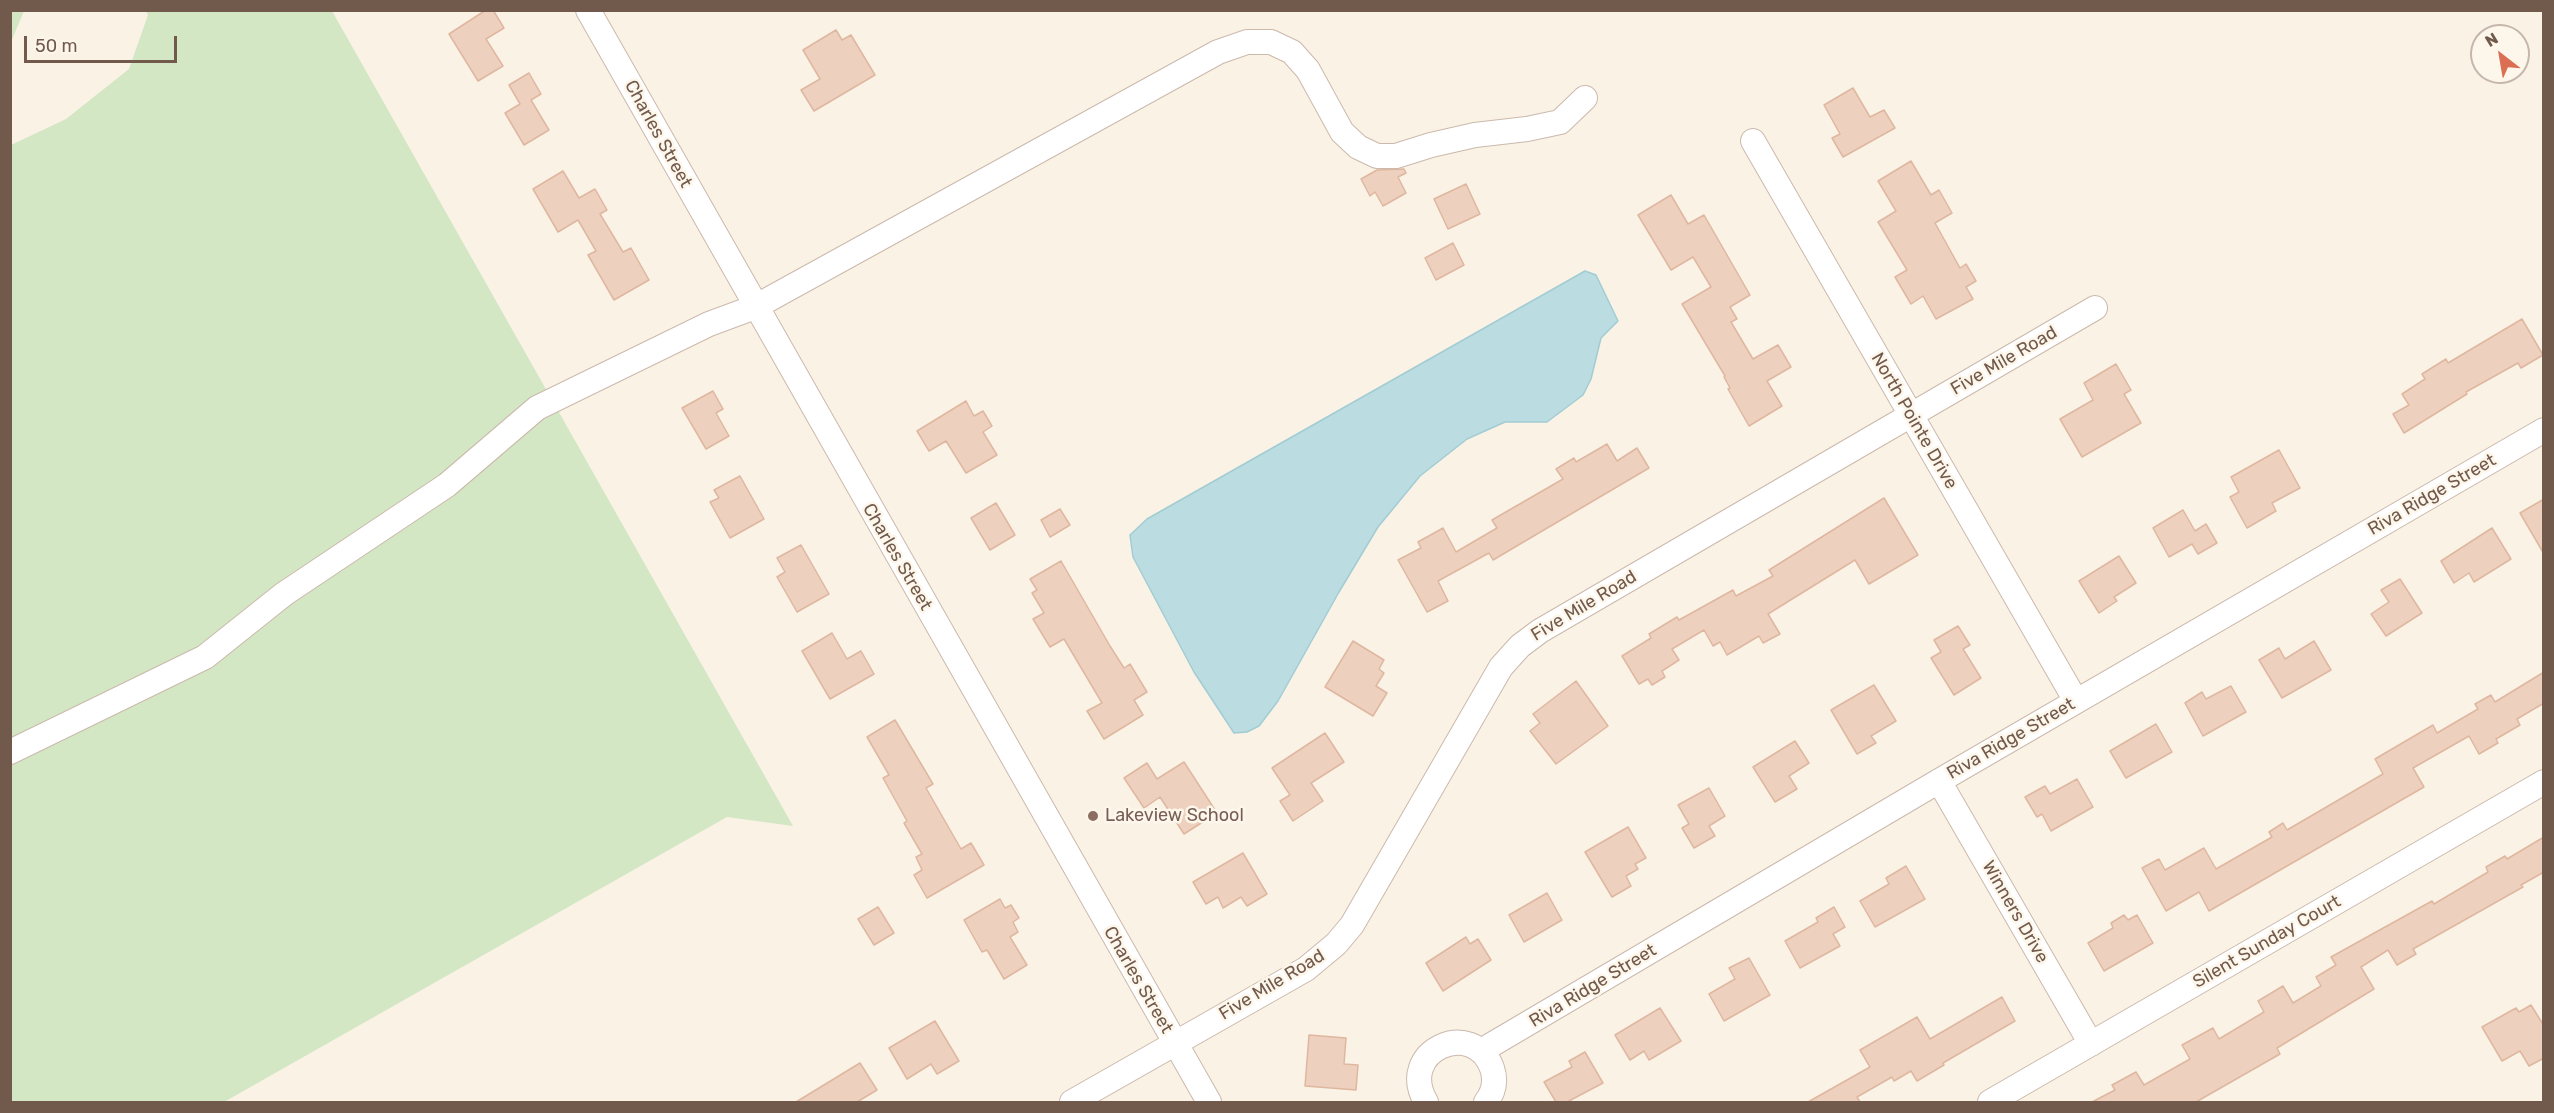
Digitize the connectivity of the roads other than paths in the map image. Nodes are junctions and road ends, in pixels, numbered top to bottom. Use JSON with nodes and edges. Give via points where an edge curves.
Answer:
{"nodes":[{"id":1,"x":588,"y":10,"type":"edge"},
{"id":2,"x":1585,"y":98,"type":"dead end"},
{"id":3,"x":1753,"y":141,"type":"dead end"},
{"id":4,"x":755,"y":307,"type":"junction"},
{"id":5,"x":2096,"y":308,"type":"dead end"},
{"id":6,"x":1910,"y":415,"type":"junction"},
{"id":7,"x":2544,"y":430,"type":"edge"},
{"id":8,"x":2076,"y":701,"type":"junction"},
{"id":9,"x":10,"y":752,"type":"edge"},
{"id":10,"x":1939,"y":781,"type":"junction"},
{"id":11,"x":2544,"y":782,"type":"edge"},
{"id":12,"x":1174,"y":1043,"type":"junction"},
{"id":13,"x":2091,"y":1044,"type":"junction"},
{"id":14,"x":1481,"y":1051,"type":"junction"},
{"id":15,"x":1072,"y":1102,"type":"edge"},
{"id":16,"x":1209,"y":1102,"type":"edge"},
{"id":17,"x":1426,"y":1102,"type":"edge"},
{"id":18,"x":1486,"y":1102,"type":"edge"},
{"id":19,"x":1990,"y":1102,"type":"edge"}],
"edges":[{"from":1,"to":4,"type":"street","name":"Charles Street"},
{"from":2,"to":4,"type":"street","via":[[1560,122],[1431,144],[1396,156],[1377,156],[1358,147],[1342,132],[1308,70],[1292,52],[1271,42],[1247,42],[1218,52]]},
{"from":3,"to":6,"type":"street","name":"North Pointe Drive"},
{"from":4,"to":9,"type":"street","via":[[710,324],[537,408],[447,485],[284,594],[205,657]]},
{"from":4,"to":12,"type":"street","name":"Charles Street"},
{"from":5,"to":6,"type":"street","name":"Five Mile Road"},
{"from":6,"to":8,"type":"street","name":"North Pointe Drive"},
{"from":6,"to":12,"type":"street","name":"Five Mile Road","via":[[1520,646],[1501,667],[1352,924],[1336,944],[1306,969]]},
{"from":7,"to":8,"type":"street","name":"Riva Ridge Street"},
{"from":8,"to":10,"type":"street","name":"Riva Ridge Street"},
{"from":10,"to":13,"type":"street","name":"Winners Drive"},
{"from":10,"to":14,"type":"street","name":"Riva Ridge Street"},
{"from":11,"to":13,"type":"street","name":"Silent Sunday Court"},
{"from":12,"to":15,"type":"street","name":"Five Mile Road"},
{"from":12,"to":16,"type":"street","name":"Charles Street"},
{"from":13,"to":19,"type":"street","name":"Silent Sunday Court"},
{"from":14,"to":17,"type":"street","via":[[1459,1042],[1435,1049],[1420,1069],[1418,1081]]},
{"from":14,"to":18,"type":"street","via":[[1494,1073],[1494,1085]]}]}
